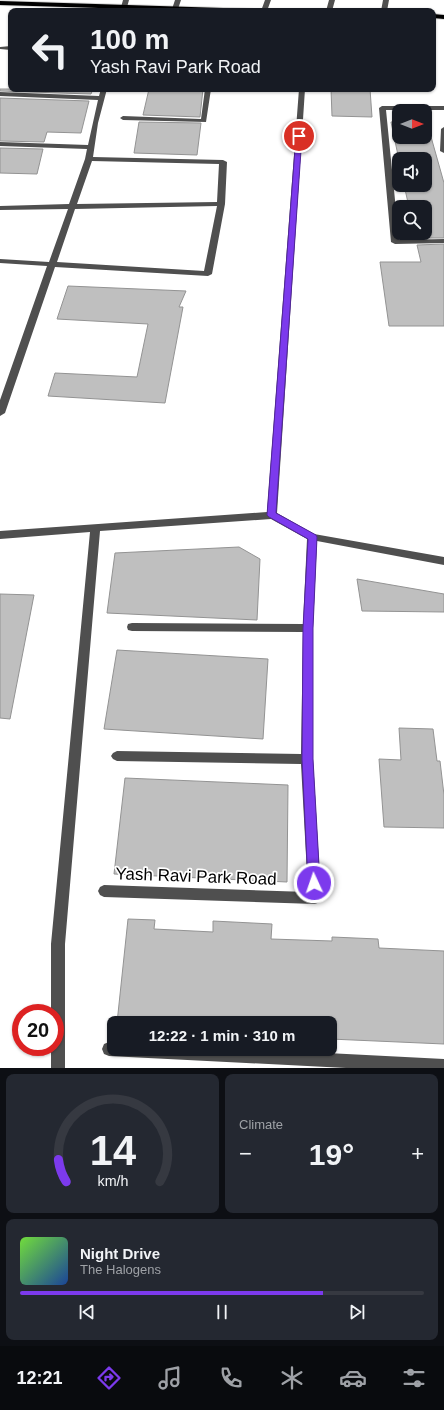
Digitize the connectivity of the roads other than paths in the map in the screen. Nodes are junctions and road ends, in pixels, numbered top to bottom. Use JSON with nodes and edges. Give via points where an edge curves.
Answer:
{"nodes":[{"id":1,"x":178,"y":0,"type":"edge"},
{"id":2,"x":0,"y":3,"type":"edge"},
{"id":3,"x":102,"y":8,"type":"edge"},
{"id":4,"x":175,"y":8,"type":"edge"},
{"id":5,"x":2,"y":48,"type":"dead end"},
{"id":6,"x":8,"y":48,"type":"edge"},
{"id":7,"x":103,"y":92,"type":"edge"},
{"id":8,"x":208,"y":92,"type":"edge"},
{"id":9,"x":302,"y":92,"type":"edge"},
{"id":10,"x":0,"y":94,"type":"edge"},
{"id":11,"x":102,"y":98,"type":"junction"},
{"id":12,"x":444,"y":108,"type":"edge"},
{"id":13,"x":123,"y":118,"type":"dead end"},
{"id":14,"x":444,"y":129,"type":"edge"},
{"id":15,"x":0,"y":144,"type":"edge"},
{"id":16,"x":90,"y":147,"type":"junction"},
{"id":17,"x":444,"y":151,"type":"edge"},
{"id":18,"x":89,"y":158,"type":"junction"},
{"id":19,"x":221,"y":204,"type":"junction"},
{"id":20,"x":73,"y":206,"type":"junction"},
{"id":21,"x":0,"y":208,"type":"edge"},
{"id":22,"x":444,"y":241,"type":"edge"},
{"id":23,"x":0,"y":261,"type":"edge"},
{"id":24,"x":52,"y":265,"type":"junction"},
{"id":25,"x":4,"y":390,"type":"edge"},
{"id":26,"x":0,"y":413,"type":"edge"},
{"id":27,"x":272,"y":515,"type":"junction"},
{"id":28,"x":95,"y":528,"type":"junction"},
{"id":29,"x":0,"y":535,"type":"edge"},
{"id":30,"x":312,"y":537,"type":"junction"},
{"id":31,"x":444,"y":561,"type":"edge"},
{"id":32,"x":132,"y":627,"type":"dead end"},
{"id":33,"x":308,"y":628,"type":"junction"},
{"id":34,"x":118,"y":756,"type":"dead end"},
{"id":35,"x":307,"y":759,"type":"junction"},
{"id":36,"x":104,"y":891,"type":"dead end"},
{"id":37,"x":247,"y":1056,"type":"edge"},
{"id":38,"x":444,"y":1066,"type":"edge"},
{"id":39,"x":58,"y":1068,"type":"edge"}],
"edges":[{"from":1,"to":4,"type":"street"},
{"from":2,"to":3,"type":"main road"},
{"from":5,"to":6,"type":"street"},
{"from":7,"to":11,"type":"street"},
{"from":8,"to":13,"type":"street","via":[[204,121]]},
{"from":9,"to":27,"type":"street"},
{"from":10,"to":11,"type":"street"},
{"from":11,"to":16,"type":"street"},
{"from":12,"to":22,"type":"street","via":[[382,108],[395,242]]},
{"from":14,"to":17,"type":"street"},
{"from":15,"to":16,"type":"street"},
{"from":16,"to":18,"type":"street"},
{"from":18,"to":19,"type":"street","via":[[222,162]]},
{"from":18,"to":20,"type":"street"},
{"from":19,"to":20,"type":"street"},
{"from":19,"to":24,"type":"street","via":[[208,274]]},
{"from":20,"to":21,"type":"street"},
{"from":20,"to":24,"type":"street"},
{"from":23,"to":24,"type":"street"},
{"from":24,"to":25,"type":"street"},
{"from":25,"to":26,"type":"street"},
{"from":27,"to":28,"type":"street"},
{"from":27,"to":30,"type":"street"},
{"from":28,"to":29,"type":"street"},
{"from":28,"to":39,"type":"street","via":[[58,944]]},
{"from":30,"to":31,"type":"street"},
{"from":30,"to":33,"type":"street","name":"Yash Ravi Park Road"},
{"from":32,"to":33,"type":"street"},
{"from":33,"to":35,"type":"street","name":"Yash Ravi Park Road"},
{"from":34,"to":35,"type":"street"},
{"from":35,"to":36,"type":"street","name":"Yash Ravi Park Road","via":[[315,898]]},
{"from":37,"to":38,"type":"street"}]}
